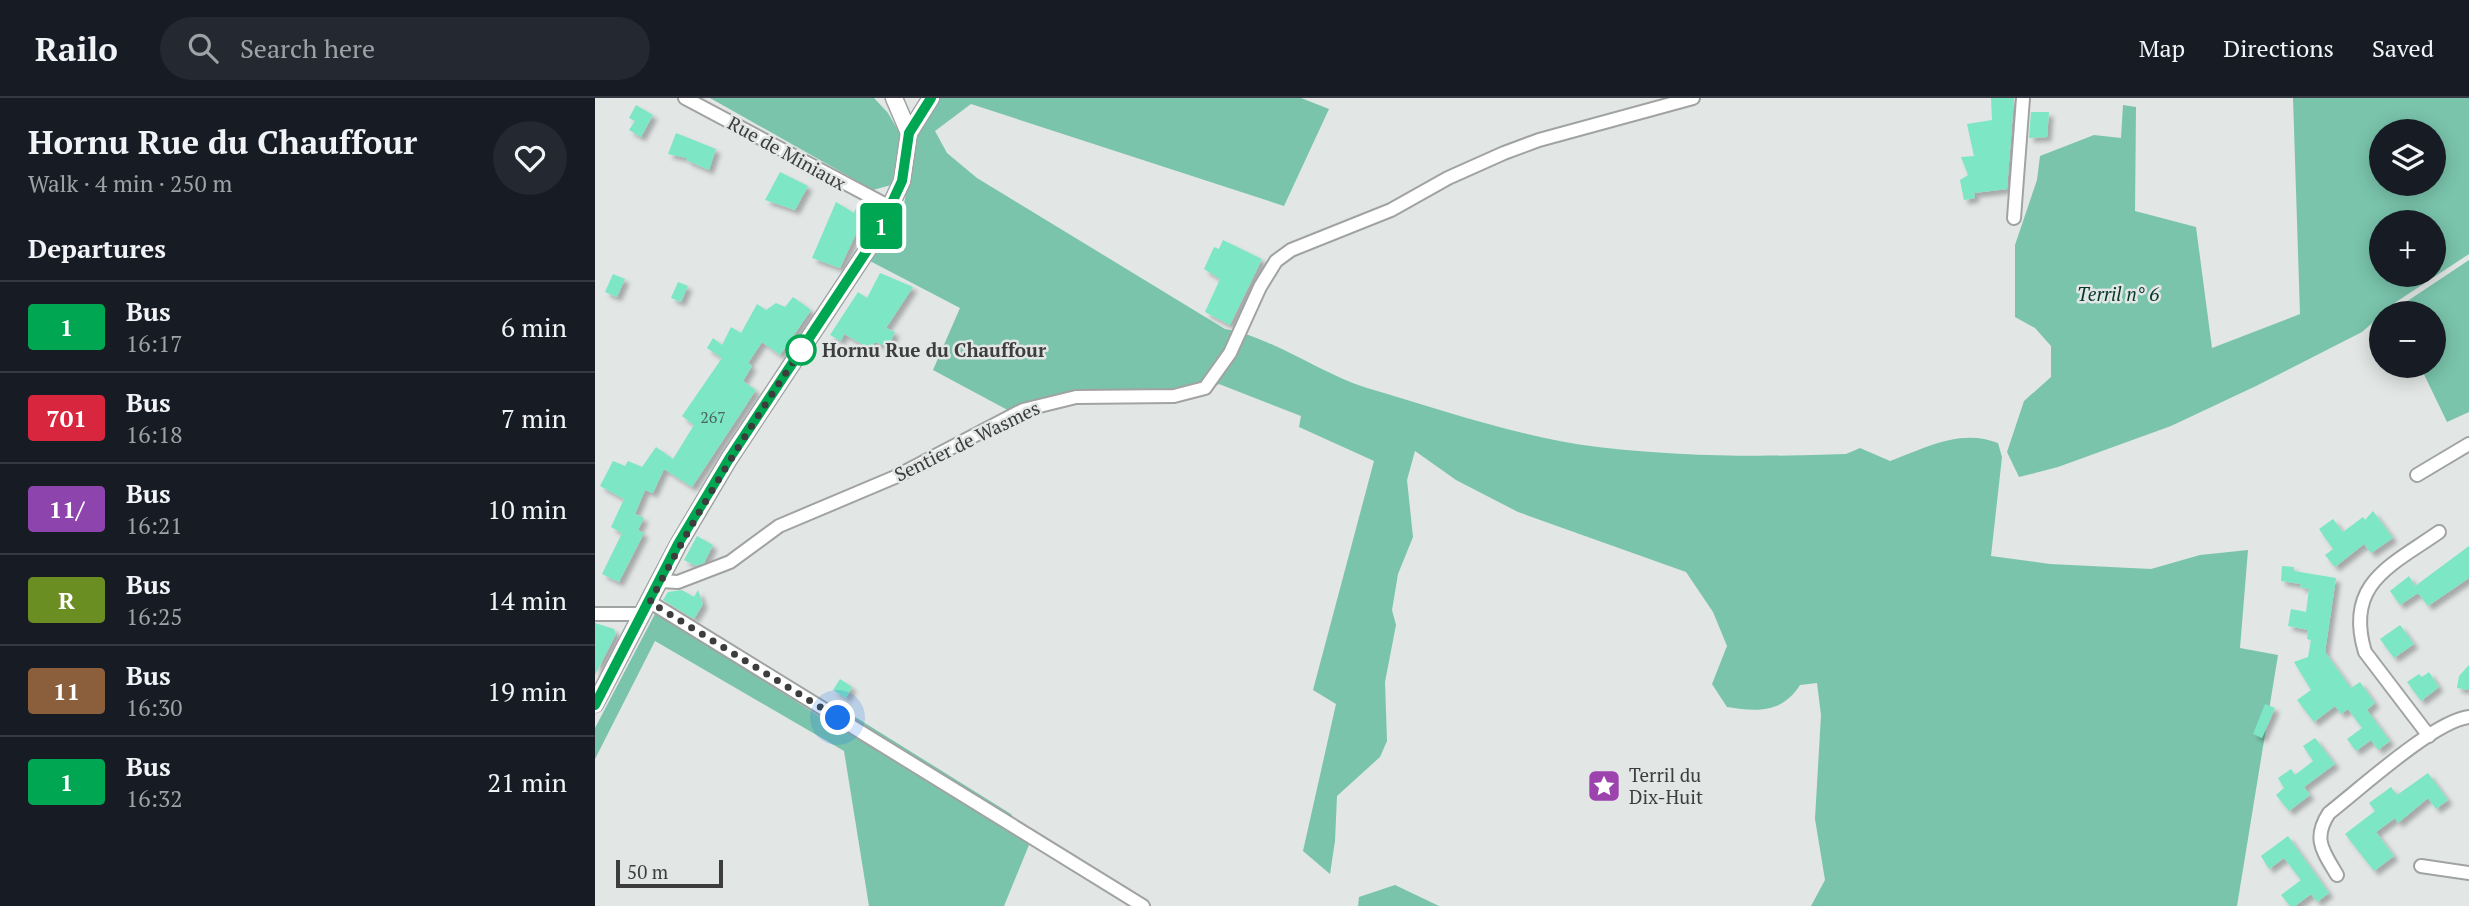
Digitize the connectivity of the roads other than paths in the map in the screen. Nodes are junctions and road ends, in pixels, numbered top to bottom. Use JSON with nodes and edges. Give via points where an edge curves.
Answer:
{"nodes":[{"id":1,"x":685,"y":98,"type":"edge"},
{"id":2,"x":894,"y":98,"type":"edge"},
{"id":3,"x":931,"y":98,"type":"edge"},
{"id":4,"x":1693,"y":98,"type":"edge"},
{"id":5,"x":2023,"y":98,"type":"edge"},
{"id":6,"x":909,"y":133,"type":"junction"},
{"id":7,"x":890,"y":207,"type":"junction"},
{"id":8,"x":2014,"y":218,"type":"dead end"},
{"id":9,"x":2469,"y":444,"type":"edge"},
{"id":10,"x":2417,"y":475,"type":"dead end"},
{"id":11,"x":2439,"y":532,"type":"dead end"},
{"id":12,"x":661,"y":581,"type":"junction"},
{"id":13,"x":647,"y":608,"type":"junction"},
{"id":14,"x":595,"y":614,"type":"edge"},
{"id":15,"x":595,"y":705,"type":"edge"},
{"id":16,"x":2469,"y":717,"type":"edge"},
{"id":17,"x":2429,"y":736,"type":"junction"},
{"id":18,"x":2421,"y":866,"type":"dead end"},
{"id":19,"x":2469,"y":873,"type":"edge"},
{"id":20,"x":2337,"y":875,"type":"dead end"},
{"id":21,"x":1143,"y":906,"type":"edge"}],
"edges":[{"from":1,"to":7,"type":"street","name":"Rue de Miniaux"},
{"from":2,"to":6,"type":"street"},
{"from":3,"to":6,"type":"street"},
{"from":4,"to":12,"type":"street","name":"Sentier de Wasmes","via":[[1504,153],[1391,210],[1291,250],[1276,261],[1230,353],[1205,388],[1174,397],[1076,397],[1023,410],[895,477],[779,526],[730,562],[678,582]]},
{"from":5,"to":8,"type":"street"},
{"from":6,"to":7,"type":"street","via":[[902,181]]},
{"from":7,"to":12,"type":"street","via":[[876,237],[729,459]]},
{"from":9,"to":10,"type":"street"},
{"from":11,"to":17,"type":"street","via":[[2379,573],[2366,596],[2361,619],[2365,652]]},
{"from":12,"to":13,"type":"street"},
{"from":13,"to":14,"type":"street"},
{"from":13,"to":15,"type":"street"},
{"from":13,"to":21,"type":"street"},
{"from":16,"to":17,"type":"street"},
{"from":17,"to":20,"type":"street","via":[[2329,813],[2320,827],[2320,843]]},
{"from":18,"to":19,"type":"street"}]}
